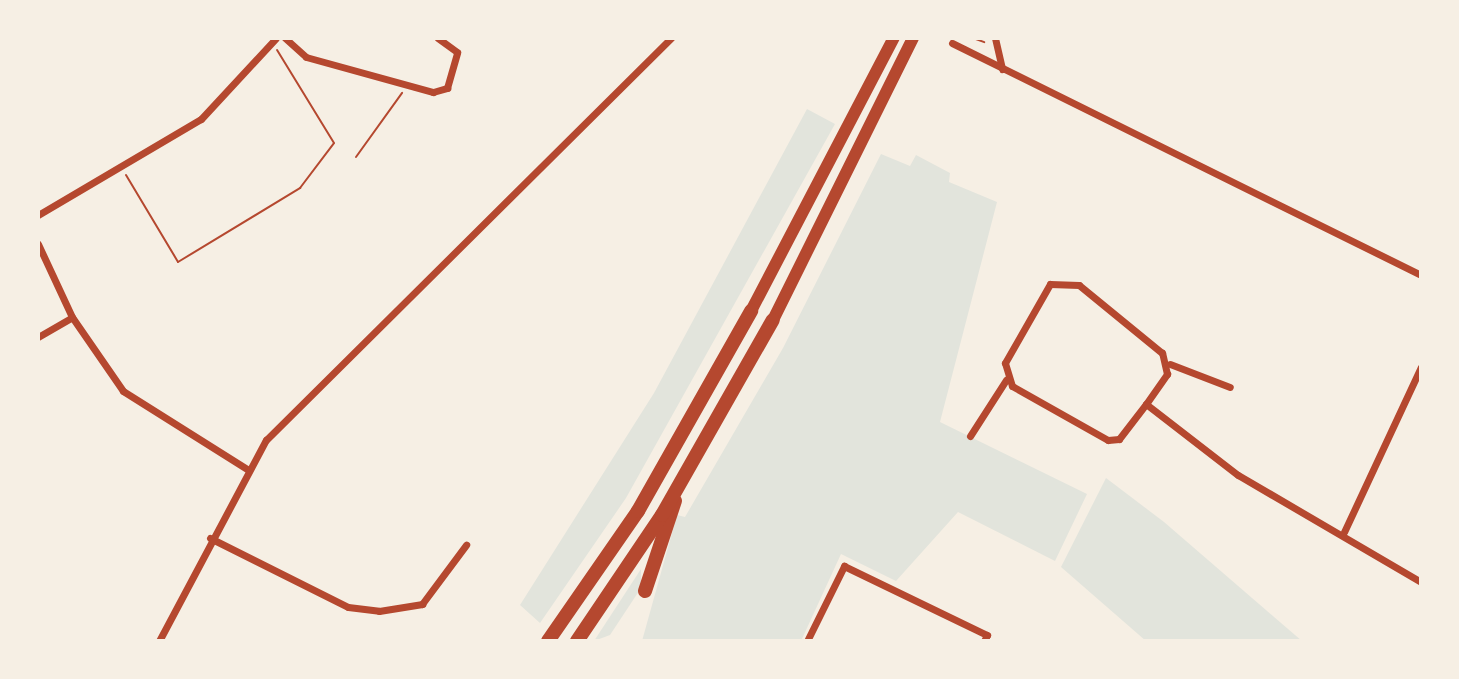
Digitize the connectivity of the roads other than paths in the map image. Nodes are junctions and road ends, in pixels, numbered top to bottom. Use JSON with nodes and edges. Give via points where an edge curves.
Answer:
{"nodes":[{"id":1,"x":285,"y":38,"type":"edge"},
{"id":2,"x":438,"y":38,"type":"edge"},
{"id":3,"x":671,"y":38,"type":"edge"},
{"id":4,"x":894,"y":38,"type":"edge"},
{"id":5,"x":913,"y":38,"type":"edge"},
{"id":6,"x":274,"y":40,"type":"edge"},
{"id":7,"x":994,"y":42,"type":"edge"},
{"id":8,"x":952,"y":43,"type":"dead end"},
{"id":9,"x":1002,"y":70,"type":"junction"},
{"id":10,"x":38,"y":215,"type":"edge"},
{"id":11,"x":38,"y":244,"type":"edge"},
{"id":12,"x":1421,"y":275,"type":"edge"},
{"id":13,"x":751,"y":311,"type":"joint"},
{"id":14,"x":72,"y":317,"type":"junction"},
{"id":15,"x":773,"y":320,"type":"joint"},
{"id":16,"x":38,"y":337,"type":"edge"},
{"id":17,"x":1170,"y":364,"type":"junction"},
{"id":18,"x":1421,"y":367,"type":"edge"},
{"id":19,"x":1006,"y":380,"type":"junction"},
{"id":20,"x":1230,"y":387,"type":"dead end"},
{"id":21,"x":1146,"y":404,"type":"junction"},
{"id":22,"x":970,"y":436,"type":"dead end"},
{"id":23,"x":247,"y":469,"type":"junction"},
{"id":24,"x":679,"y":487,"type":"junction"},
{"id":25,"x":1344,"y":532,"type":"junction"},
{"id":26,"x":210,"y":538,"type":"junction"},
{"id":27,"x":466,"y":545,"type":"dead end"},
{"id":28,"x":1421,"y":582,"type":"edge"},
{"id":29,"x":645,"y":591,"type":"dead end"},
{"id":30,"x":159,"y":641,"type":"edge"},
{"id":31,"x":548,"y":641,"type":"edge"},
{"id":32,"x":577,"y":641,"type":"edge"},
{"id":33,"x":807,"y":641,"type":"edge"},
{"id":34,"x":984,"y":641,"type":"edge"}],
"edges":[{"from":1,"to":2,"type":"street","via":[[306,57],[407,86],[447,88],[457,52]]},
{"from":3,"to":23,"type":"street","via":[[287,416]]},
{"from":4,"to":13,"type":"highway"},
{"from":5,"to":15,"type":"highway"},
{"from":6,"to":10,"type":"street","via":[[210,112]]},
{"from":7,"to":9,"type":"street"},
{"from":8,"to":9,"type":"street"},
{"from":9,"to":12,"type":"street"},
{"from":11,"to":14,"type":"street"},
{"from":13,"to":31,"type":"highway","via":[[638,511]]},
{"from":14,"to":16,"type":"street"},
{"from":14,"to":23,"type":"street","via":[[123,391]]},
{"from":15,"to":24,"type":"highway"},
{"from":17,"to":19,"type":"street","via":[[1118,313],[1061,281],[1045,288],[1005,363]]},
{"from":17,"to":20,"type":"street"},
{"from":17,"to":21,"type":"street"},
{"from":18,"to":25,"type":"street"},
{"from":19,"to":21,"type":"street","via":[[1108,440],[1119,439]]},
{"from":19,"to":22,"type":"street"},
{"from":21,"to":25,"type":"street","via":[[1238,475]]},
{"from":23,"to":26,"type":"street"},
{"from":24,"to":29,"type":"highway"},
{"from":24,"to":32,"type":"highway"},
{"from":25,"to":28,"type":"street"},
{"from":26,"to":27,"type":"street","via":[[348,607],[379,611],[422,604]]},
{"from":26,"to":30,"type":"street"},
{"from":33,"to":34,"type":"street","via":[[844,566],[987,635]]}]}
